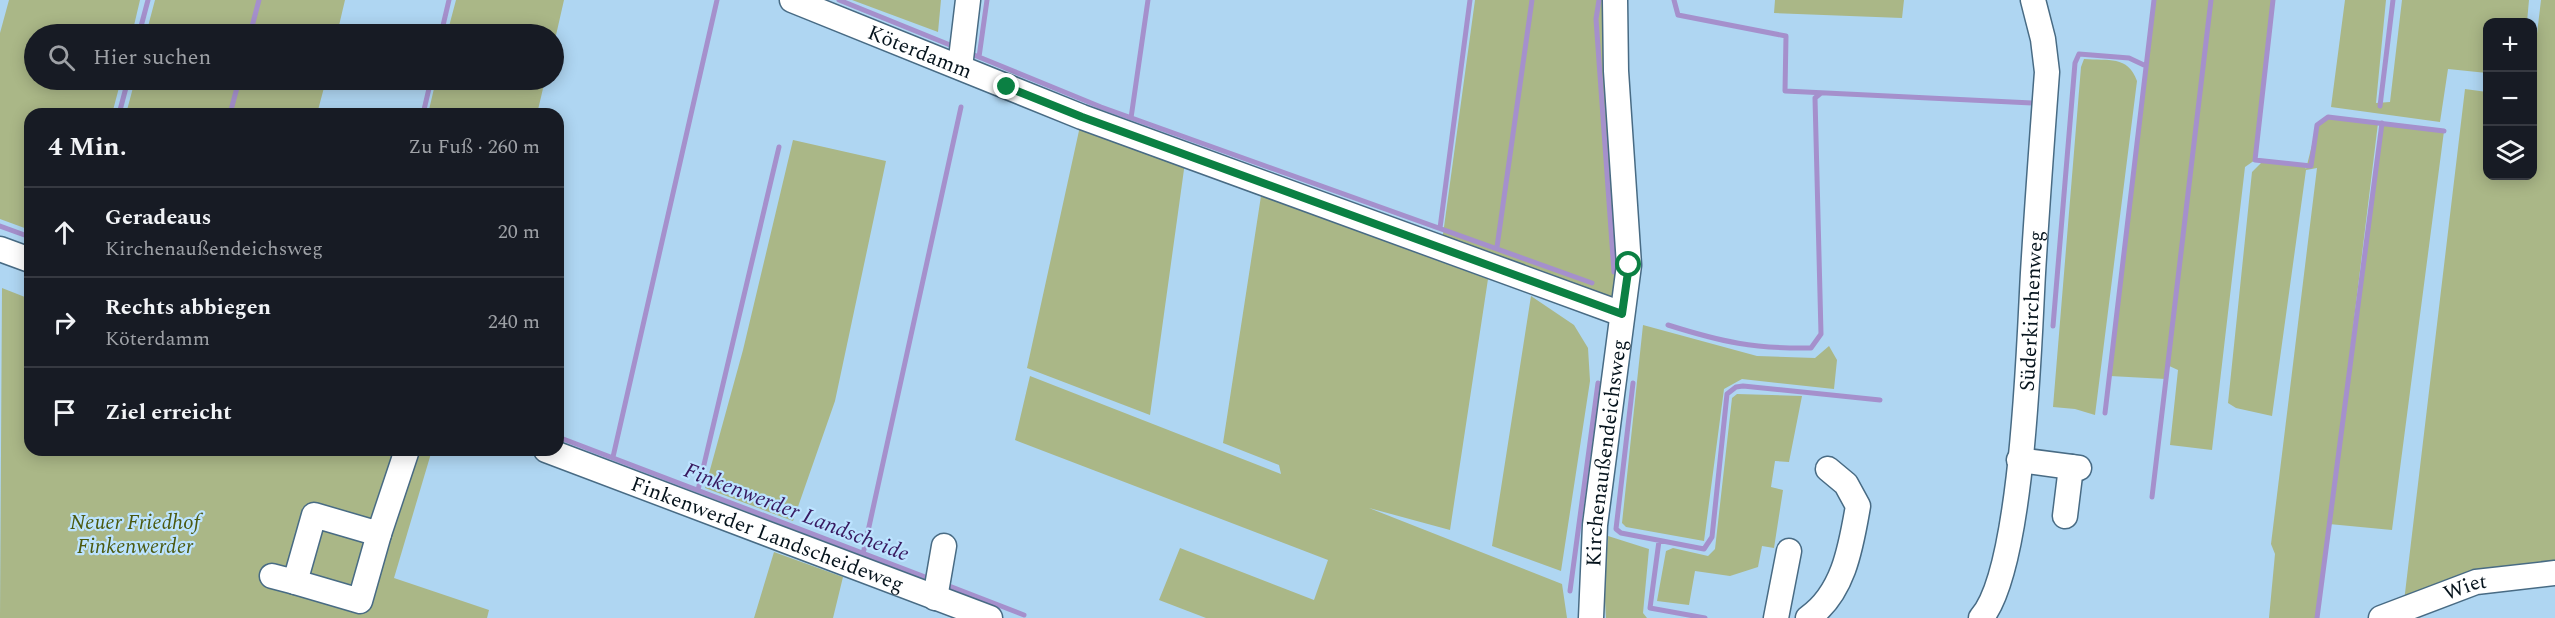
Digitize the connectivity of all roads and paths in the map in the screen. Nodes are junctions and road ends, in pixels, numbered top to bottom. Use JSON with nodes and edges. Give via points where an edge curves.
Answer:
{"nodes":[{"id":1,"x":792,"y":0,"type":"edge"},
{"id":2,"x":968,"y":0,"type":"edge"},
{"id":3,"x":1615,"y":0,"type":"edge"},
{"id":4,"x":2033,"y":0,"type":"edge"},
{"id":5,"x":960,"y":67,"type":"junction"},
{"id":6,"x":0,"y":249,"type":"edge"},
{"id":7,"x":24,"y":258,"type":"edge"},
{"id":8,"x":1622,"y":314,"type":"junction"},
{"id":9,"x":405,"y":456,"type":"edge"},
{"id":10,"x":563,"y":456,"type":"edge"},
{"id":11,"x":2019,"y":460,"type":"junction"},
{"id":12,"x":1828,"y":469,"type":"dead end"},
{"id":13,"x":2065,"y":516,"type":"dead end"},
{"id":14,"x":379,"y":534,"type":"junction"},
{"id":15,"x":944,"y":546,"type":"dead end"},
{"id":16,"x":1789,"y":551,"type":"dead end"},
{"id":17,"x":2555,"y":573,"type":"edge"},
{"id":18,"x":937,"y":587,"type":"junction"},
{"id":19,"x":990,"y":618,"type":"edge"},
{"id":20,"x":1591,"y":618,"type":"edge"},
{"id":21,"x":1776,"y":618,"type":"edge"},
{"id":22,"x":1808,"y":618,"type":"edge"},
{"id":23,"x":1981,"y":618,"type":"edge"},
{"id":24,"x":2380,"y":618,"type":"edge"}],
"edges":[{"from":1,"to":5,"type":"street","name":"Köterdamm"},
{"from":2,"to":5,"type":"street"},
{"from":3,"to":8,"type":"street","name":"Kirchenaußendeichsweg","via":[[1629,265]]},
{"from":4,"to":11,"type":"street","name":"Süderkirchenweg","via":[[2047,72]]},
{"from":5,"to":8,"type":"street","name":"Köterdamm","via":[[1082,117]]},
{"from":6,"to":7,"type":"street"},
{"from":8,"to":20,"type":"street","name":"Kirchenaußendeichsweg","via":[[1595,525]]},
{"from":9,"to":14,"type":"street"},
{"from":10,"to":18,"type":"street","name":"Finkenwerder Landscheideweg"},
{"from":11,"to":13,"type":"street","via":[[2075,468]]},
{"from":11,"to":23,"type":"street","name":"Süderkirchenweg","via":[[2000,577]]},
{"from":12,"to":22,"type":"street","via":[[1846,484],[1858,506],[1840,578],[1819,610]]},
{"from":14,"to":14,"type":"street","via":[[360,601],[283,579],[314,515]]},
{"from":15,"to":18,"type":"street"},
{"from":16,"to":21,"type":"street"},
{"from":17,"to":24,"type":"street","name":"Wiet","via":[[2476,582]]},
{"from":18,"to":19,"type":"street","name":"Finkenwerder Landscheideweg"}]}
